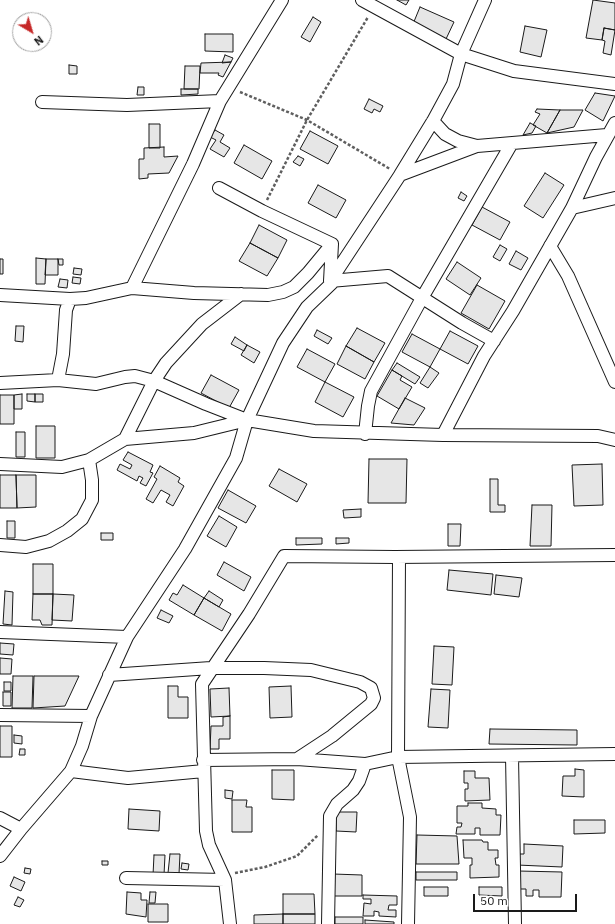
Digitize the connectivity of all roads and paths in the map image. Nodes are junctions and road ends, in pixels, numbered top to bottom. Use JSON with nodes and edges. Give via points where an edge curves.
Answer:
{"nodes":[{"id":1,"x":282,"y":0,"type":"edge"},
{"id":2,"x":362,"y":0,"type":"edge"},
{"id":3,"x":484,"y":0,"type":"edge"},
{"id":4,"x":374,"y":8,"type":"junction"},
{"id":5,"x":461,"y":54,"type":"junction"},
{"id":6,"x":615,"y":84,"type":"edge"},
{"id":7,"x":229,"y":88,"type":"junction"},
{"id":8,"x":220,"y":101,"type":"junction"},
{"id":9,"x":42,"y":102,"type":"dead end"},
{"id":10,"x":307,"y":120,"type":"junction"},
{"id":11,"x":433,"y":122,"type":"junction"},
{"id":12,"x":615,"y":124,"type":"edge"},
{"id":13,"x":607,"y":135,"type":"junction"},
{"id":14,"x":512,"y":143,"type":"junction"},
{"id":15,"x":477,"y":146,"type":"junction"},
{"id":16,"x":400,"y":175,"type":"junction"},
{"id":17,"x":219,"y":188,"type":"dead end"},
{"id":18,"x":615,"y":198,"type":"edge"},
{"id":19,"x":572,"y":208,"type":"junction"},
{"id":20,"x":262,"y":211,"type":"junction"},
{"id":21,"x":332,"y":244,"type":"junction"},
{"id":22,"x":550,"y":246,"type":"junction"},
{"id":23,"x":330,"y":281,"type":"junction"},
{"id":24,"x":132,"y":288,"type":"junction"},
{"id":25,"x":241,"y":294,"type":"junction"},
{"id":26,"x":0,"y":295,"type":"edge"},
{"id":27,"x":422,"y":298,"type":"junction"},
{"id":28,"x":70,"y":299,"type":"junction"},
{"id":29,"x":494,"y":341,"type":"junction"},
{"id":30,"x":58,"y":380,"type":"junction"},
{"id":31,"x":154,"y":381,"type":"junction"},
{"id":32,"x":615,"y":382,"type":"edge"},
{"id":33,"x":0,"y":383,"type":"edge"},
{"id":34,"x":247,"y":420,"type":"junction"},
{"id":35,"x":365,"y":434,"type":"junction"},
{"id":36,"x":443,"y":435,"type":"junction"},
{"id":37,"x":125,"y":439,"type":"junction"},
{"id":38,"x":615,"y":440,"type":"edge"},
{"id":39,"x":90,"y":460,"type":"junction"},
{"id":40,"x":0,"y":464,"type":"edge"},
{"id":41,"x":0,"y":546,"type":"edge"},
{"id":42,"x":615,"y":555,"type":"edge"},
{"id":43,"x":399,"y":557,"type":"junction"},
{"id":44,"x":0,"y":632,"type":"edge"},
{"id":45,"x":127,"y":637,"type":"junction"},
{"id":46,"x":211,"y":668,"type":"junction"},
{"id":47,"x":109,"y":675,"type":"junction"},
{"id":48,"x":0,"y":715,"type":"edge"},
{"id":49,"x":91,"y":716,"type":"junction"},
{"id":50,"x":615,"y":754,"type":"edge"},
{"id":51,"x":512,"y":756,"type":"junction"},
{"id":52,"x":398,"y":757,"type":"junction"},
{"id":53,"x":297,"y":759,"type":"junction"},
{"id":54,"x":365,"y":764,"type":"junction"},
{"id":55,"x":204,"y":765,"type":"junction"},
{"id":56,"x":71,"y":771,"type":"junction"},
{"id":57,"x":0,"y":818,"type":"edge"},
{"id":58,"x":21,"y":829,"type":"junction"},
{"id":59,"x":330,"y":830,"type":"junction"},
{"id":60,"x":0,"y":856,"type":"edge"},
{"id":61,"x":126,"y":878,"type":"dead end"},
{"id":62,"x":225,"y":880,"type":"junction"},
{"id":63,"x":230,"y":924,"type":"edge"},
{"id":64,"x":328,"y":924,"type":"edge"},
{"id":65,"x":408,"y":924,"type":"edge"},
{"id":66,"x":515,"y":924,"type":"edge"}],
"edges":[{"from":1,"to":7,"type":"street"},
{"from":2,"to":4,"type":"street"},
{"from":3,"to":5,"type":"street"},
{"from":4,"to":5,"type":"street"},
{"from":4,"to":10,"type":"path"},
{"from":5,"to":6,"type":"street","via":[[514,71]]},
{"from":5,"to":11,"type":"street","via":[[453,84]]},
{"from":7,"to":8,"type":"street"},
{"from":7,"to":10,"type":"path"},
{"from":8,"to":9,"type":"street","via":[[127,105]]},
{"from":8,"to":24,"type":"street","via":[[193,164]]},
{"from":10,"to":16,"type":"path"},
{"from":10,"to":20,"type":"path"},
{"from":11,"to":15,"type":"street","via":[[458,141]]},
{"from":11,"to":16,"type":"street"},
{"from":12,"to":13,"type":"street"},
{"from":13,"to":14,"type":"street"},
{"from":13,"to":19,"type":"street"},
{"from":14,"to":15,"type":"street"},
{"from":14,"to":27,"type":"street"},
{"from":15,"to":16,"type":"street"},
{"from":16,"to":23,"type":"street"},
{"from":17,"to":20,"type":"street"},
{"from":18,"to":19,"type":"street"},
{"from":19,"to":22,"type":"street"},
{"from":20,"to":21,"type":"street"},
{"from":21,"to":23,"type":"street"},
{"from":21,"to":25,"type":"street","via":[[294,287],[268,295]]},
{"from":22,"to":29,"type":"street"},
{"from":22,"to":32,"type":"street","via":[[568,276]]},
{"from":23,"to":27,"type":"street","via":[[388,276]]},
{"from":23,"to":34,"type":"street","via":[[332,283],[307,307],[283,344]]},
{"from":24,"to":25,"type":"street"},
{"from":24,"to":28,"type":"street"},
{"from":25,"to":31,"type":"street","via":[[202,324],[166,363]]},
{"from":26,"to":28,"type":"street"},
{"from":27,"to":29,"type":"street"},
{"from":27,"to":35,"type":"street","via":[[371,390]]},
{"from":28,"to":30,"type":"street","via":[[66,310],[63,354]]},
{"from":29,"to":36,"type":"street"},
{"from":30,"to":31,"type":"street","via":[[96,384],[125,376],[135,376]]},
{"from":30,"to":33,"type":"street"},
{"from":31,"to":34,"type":"street"},
{"from":31,"to":37,"type":"street"},
{"from":34,"to":35,"type":"street","via":[[314,431]]},
{"from":34,"to":37,"type":"street","via":[[194,433]]},
{"from":34,"to":45,"type":"street","via":[[236,458],[185,549]]},
{"from":35,"to":36,"type":"street"},
{"from":36,"to":38,"type":"street","via":[[598,436]]},
{"from":37,"to":39,"type":"street"},
{"from":39,"to":40,"type":"street","via":[[62,466]]},
{"from":39,"to":41,"type":"street","via":[[92,500],[82,519],[49,541],[26,547]]},
{"from":42,"to":43,"type":"street"},
{"from":43,"to":46,"type":"street","via":[[284,556],[249,614]]},
{"from":43,"to":52,"type":"street"},
{"from":44,"to":45,"type":"street"},
{"from":45,"to":47,"type":"street"},
{"from":46,"to":47,"type":"street"},
{"from":46,"to":53,"type":"street","via":[[311,670],[360,682],[371,688],[374,698],[371,704],[332,736]]},
{"from":46,"to":55,"type":"street","via":[[202,684]]},
{"from":47,"to":49,"type":"street"},
{"from":48,"to":49,"type":"street"},
{"from":49,"to":56,"type":"street"},
{"from":50,"to":51,"type":"street"},
{"from":51,"to":52,"type":"street"},
{"from":51,"to":66,"type":"street"},
{"from":52,"to":54,"type":"street"},
{"from":52,"to":65,"type":"street","via":[[410,817]]},
{"from":53,"to":54,"type":"street"},
{"from":53,"to":55,"type":"street"},
{"from":54,"to":59,"type":"street","via":[[353,790],[332,810]]},
{"from":55,"to":56,"type":"street","via":[[128,778]]},
{"from":55,"to":62,"type":"street","via":[[206,831],[209,845]]},
{"from":56,"to":58,"type":"street"},
{"from":57,"to":58,"type":"street"},
{"from":58,"to":60,"type":"street"},
{"from":59,"to":62,"type":"path","via":[[315,837],[297,856],[265,867],[237,872]]},
{"from":59,"to":64,"type":"street"},
{"from":61,"to":62,"type":"street"},
{"from":62,"to":63,"type":"street"}]}
